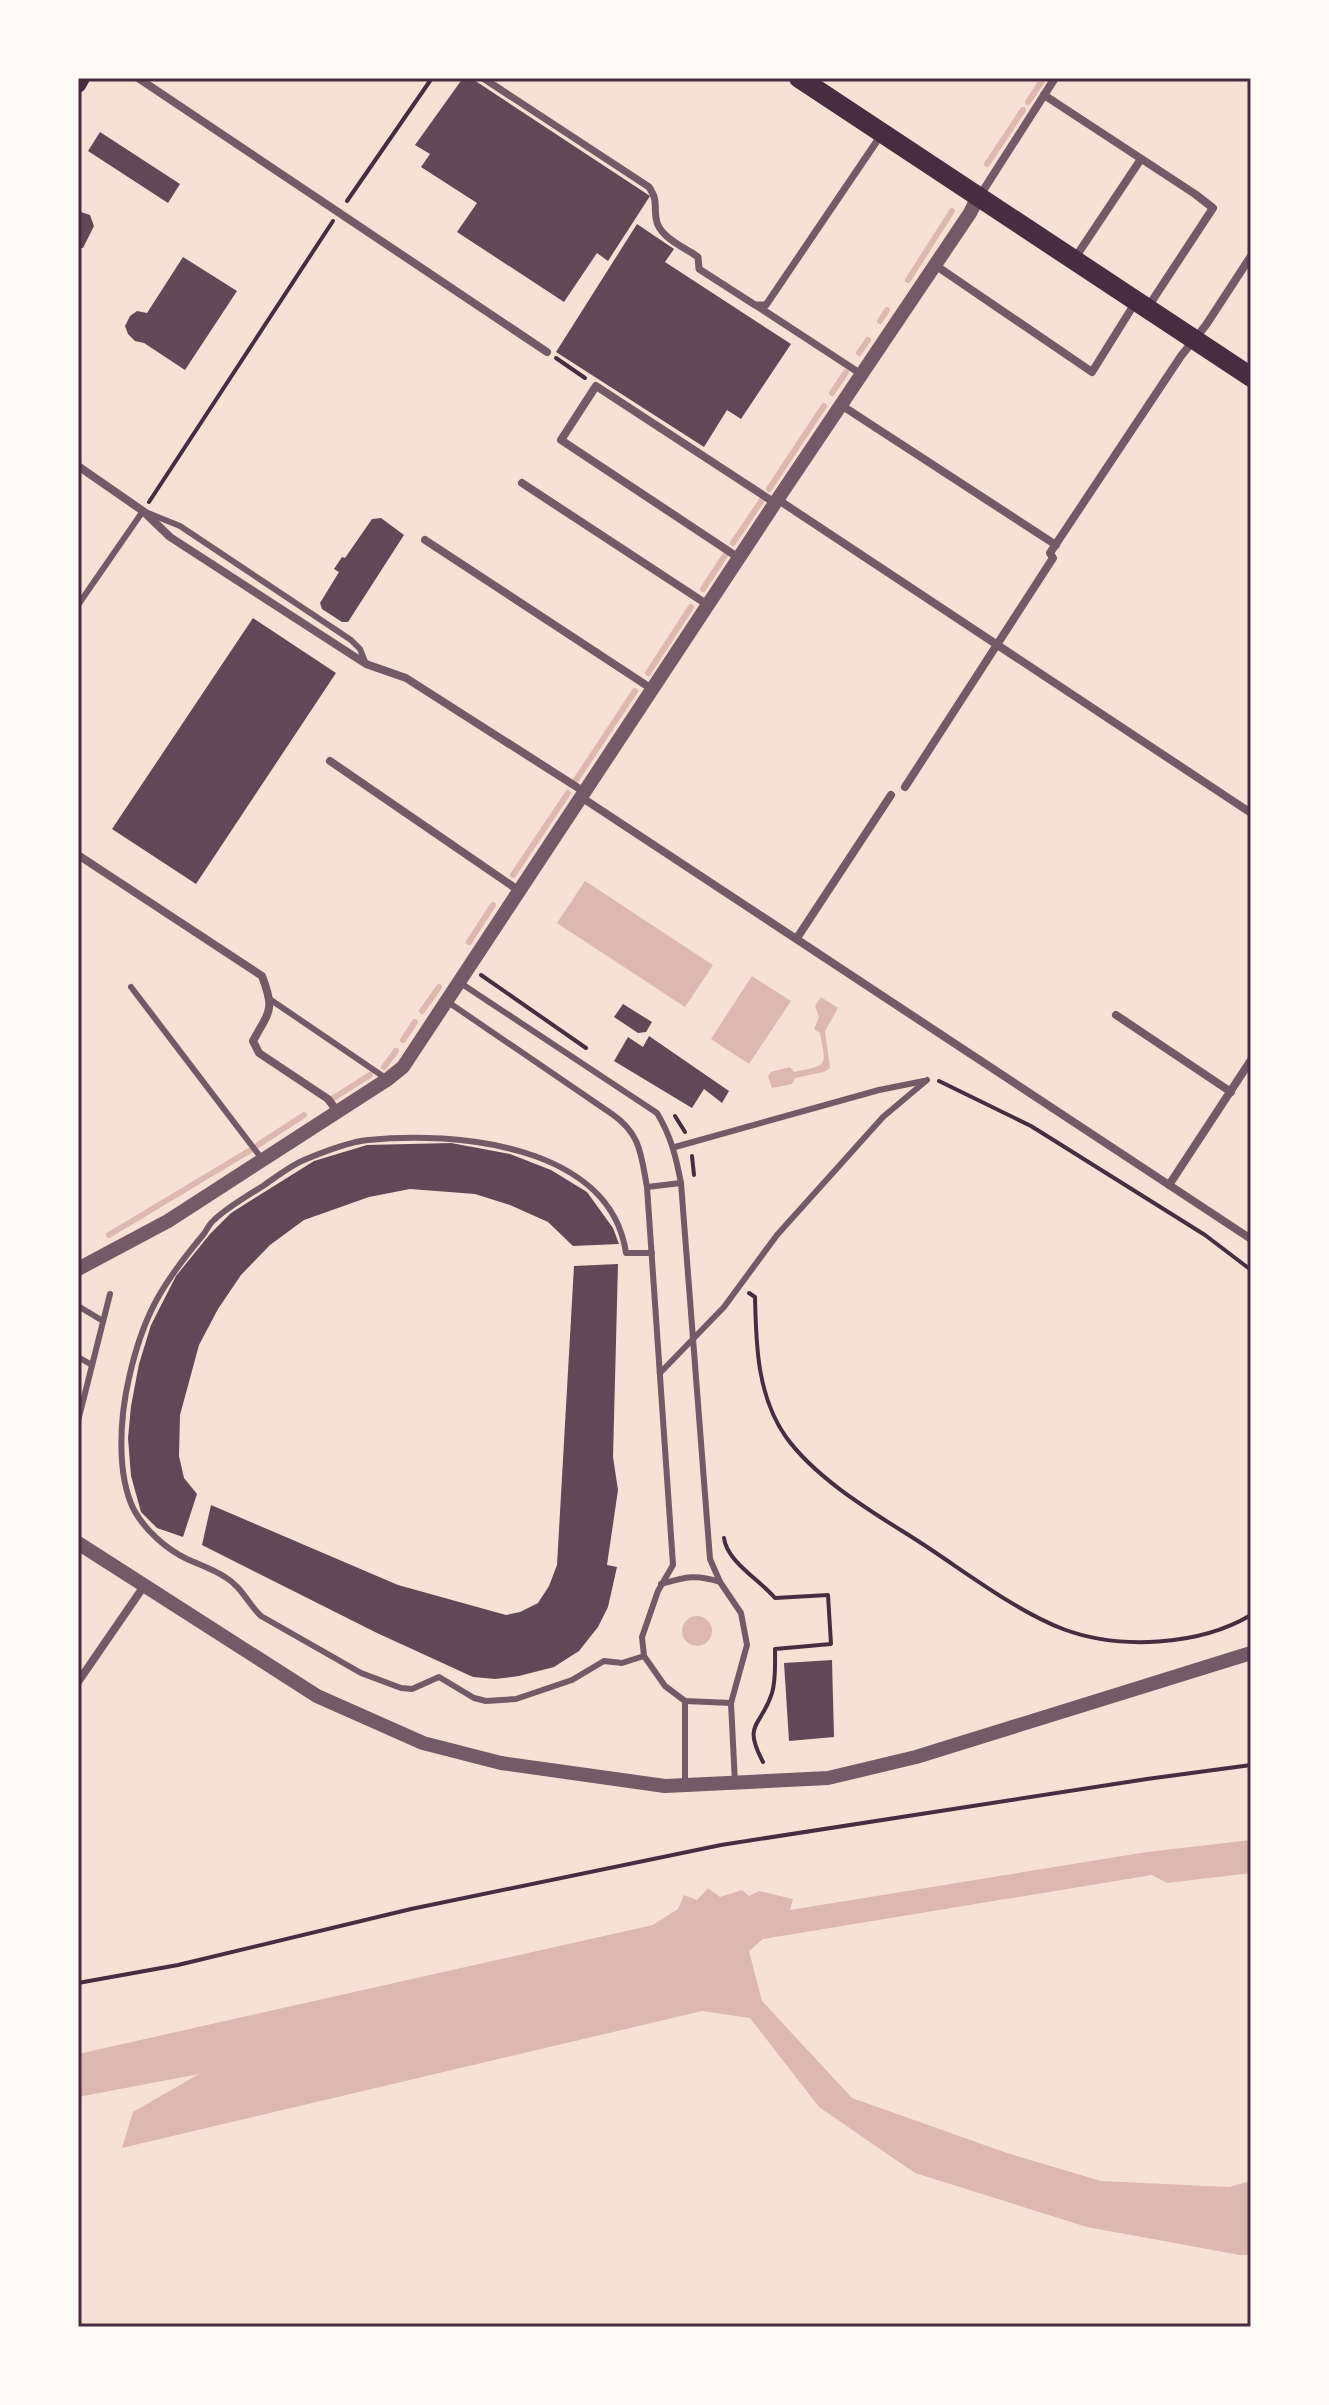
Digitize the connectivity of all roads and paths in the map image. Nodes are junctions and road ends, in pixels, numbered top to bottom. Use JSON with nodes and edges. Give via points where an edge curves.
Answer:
{"nodes":[{"id":1,"x":82,"y":78,"type":"edge"},
{"id":2,"x":138,"y":78,"type":"edge"},
{"id":3,"x":432,"y":78,"type":"edge"},
{"id":4,"x":483,"y":78,"type":"edge"},
{"id":5,"x":799,"y":78,"type":"edge"},
{"id":6,"x":1055,"y":78,"type":"edge"},
{"id":7,"x":78,"y":85,"type":"edge"},
{"id":8,"x":1044,"y":95,"type":"junction"},
{"id":9,"x":882,"y":133,"type":"junction"},
{"id":10,"x":1141,"y":159,"type":"junction"},
{"id":11,"x":978,"y":197,"type":"junction"},
{"id":12,"x":339,"y":212,"type":"junction"},
{"id":13,"x":1251,"y":256,"type":"edge"},
{"id":14,"x":1073,"y":260,"type":"junction"},
{"id":15,"x":935,"y":265,"type":"junction"},
{"id":16,"x":755,"y":305,"type":"junction"},
{"id":17,"x":1142,"y":305,"type":"junction"},
{"id":18,"x":1194,"y":338,"type":"junction"},
{"id":19,"x":547,"y":352,"type":"joint"},
{"id":20,"x":861,"y":375,"type":"junction"},
{"id":21,"x":1251,"y":377,"type":"edge"},
{"id":22,"x":596,"y":386,"type":"junction"},
{"id":23,"x":841,"y":405,"type":"junction"},
{"id":24,"x":78,"y":466,"type":"edge"},
{"id":25,"x":522,"y":483,"type":"dead end"},
{"id":26,"x":776,"y":501,"type":"junction"},
{"id":27,"x":143,"y":511,"type":"junction"},
{"id":28,"x":425,"y":540,"type":"dead end"},
{"id":29,"x":1056,"y":545,"type":"junction"},
{"id":30,"x":739,"y":558,"type":"junction"},
{"id":31,"x":78,"y":605,"type":"edge"},
{"id":32,"x":708,"y":605,"type":"junction"},
{"id":33,"x":996,"y":644,"type":"junction"},
{"id":34,"x":366,"y":664,"type":"junction"},
{"id":35,"x":652,"y":689,"type":"junction"},
{"id":36,"x":330,"y":761,"type":"dead end"},
{"id":37,"x":905,"y":787,"type":"dead end"},
{"id":38,"x":582,"y":794,"type":"junction"},
{"id":39,"x":891,"y":795,"type":"dead end"},
{"id":40,"x":1251,"y":813,"type":"edge"},
{"id":41,"x":78,"y":855,"type":"edge"},
{"id":42,"x":518,"y":890,"type":"junction"},
{"id":43,"x":797,"y":938,"type":"junction"},
{"id":44,"x":459,"y":982,"type":"junction"},
{"id":45,"x":131,"y":987,"type":"dead end"},
{"id":46,"x":271,"y":1000,"type":"junction"},
{"id":47,"x":447,"y":1001,"type":"junction"},
{"id":48,"x":1116,"y":1015,"type":"dead end"},
{"id":49,"x":1251,"y":1060,"type":"edge"},
{"id":50,"x":388,"y":1079,"type":"junction"},
{"id":51,"x":927,"y":1080,"type":"junction"},
{"id":52,"x":1231,"y":1092,"type":"junction"},
{"id":53,"x":336,"y":1113,"type":"junction"},
{"id":54,"x":675,"y":1147,"type":"junction"},
{"id":55,"x":263,"y":1160,"type":"junction"},
{"id":56,"x":681,"y":1183,"type":"junction"},
{"id":57,"x":1169,"y":1185,"type":"junction"},
{"id":58,"x":647,"y":1187,"type":"junction"},
{"id":59,"x":1251,"y":1239,"type":"edge"},
{"id":60,"x":652,"y":1253,"type":"junction"},
{"id":61,"x":78,"y":1269,"type":"edge"},
{"id":62,"x":1251,"y":1270,"type":"edge"},
{"id":63,"x":748,"y":1293,"type":"dead end"},
{"id":64,"x":110,"y":1294,"type":"dead end"},
{"id":65,"x":78,"y":1306,"type":"edge"},
{"id":66,"x":103,"y":1321,"type":"junction"},
{"id":67,"x":694,"y":1340,"type":"junction"},
{"id":68,"x":78,"y":1357,"type":"edge"},
{"id":69,"x":92,"y":1365,"type":"junction"},
{"id":70,"x":660,"y":1373,"type":"junction"},
{"id":71,"x":78,"y":1417,"type":"edge"},
{"id":72,"x":78,"y":1543,"type":"edge"},
{"id":73,"x":720,"y":1582,"type":"junction"},
{"id":74,"x":661,"y":1584,"type":"junction"},
{"id":75,"x":144,"y":1586,"type":"junction"},
{"id":76,"x":828,"y":1595,"type":"dead end"},
{"id":77,"x":1251,"y":1615,"type":"edge"},
{"id":78,"x":1251,"y":1653,"type":"edge"},
{"id":79,"x":644,"y":1656,"type":"junction"},
{"id":80,"x":78,"y":1682,"type":"edge"},
{"id":81,"x":685,"y":1701,"type":"junction"},
{"id":82,"x":731,"y":1703,"type":"junction"},
{"id":83,"x":763,"y":1762,"type":"dead end"},
{"id":84,"x":1251,"y":1765,"type":"edge"},
{"id":85,"x":735,"y":1783,"type":"junction"},
{"id":86,"x":685,"y":1786,"type":"junction"},
{"id":87,"x":78,"y":1983,"type":"edge"}],
"edges":[{"from":1,"to":7,"type":"main road"},
{"from":2,"to":12,"type":"street"},
{"from":3,"to":12,"type":"path"},
{"from":4,"to":16,"type":"street","via":[[649,187],[661,233],[698,257],[699,269]]},
{"from":5,"to":9,"type":"highway"},
{"from":6,"to":8,"type":"street"},
{"from":8,"to":10,"type":"street"},
{"from":8,"to":11,"type":"street"},
{"from":9,"to":11,"type":"highway"},
{"from":9,"to":16,"type":"street","via":[[766,305]]},
{"from":10,"to":14,"type":"street"},
{"from":10,"to":17,"type":"street","via":[[1213,208]]},
{"from":11,"to":14,"type":"highway"},
{"from":11,"to":15,"type":"street"},
{"from":12,"to":19,"type":"street"},
{"from":12,"to":27,"type":"path"},
{"from":13,"to":18,"type":"street"},
{"from":14,"to":17,"type":"highway"},
{"from":15,"to":17,"type":"street","via":[[1092,372]]},
{"from":15,"to":20,"type":"street"},
{"from":16,"to":20,"type":"street"},
{"from":17,"to":18,"type":"highway"},
{"from":18,"to":21,"type":"highway"},
{"from":18,"to":29,"type":"street"},
{"from":19,"to":22,"type":"path"},
{"from":20,"to":23,"type":"street"},
{"from":22,"to":26,"type":"street"},
{"from":22,"to":30,"type":"street","via":[[561,440]]},
{"from":23,"to":26,"type":"street"},
{"from":23,"to":29,"type":"street"},
{"from":24,"to":27,"type":"street"},
{"from":25,"to":32,"type":"street"},
{"from":26,"to":30,"type":"street"},
{"from":26,"to":33,"type":"street"},
{"from":27,"to":31,"type":"lane"},
{"from":27,"to":34,"type":"street","via":[[170,537]]},
{"from":27,"to":34,"type":"lane","via":[[180,526],[351,640]]},
{"from":28,"to":35,"type":"street"},
{"from":29,"to":33,"type":"street","via":[[1050,553],[1053,558]]},
{"from":30,"to":32,"type":"street"},
{"from":32,"to":35,"type":"street"},
{"from":33,"to":37,"type":"street"},
{"from":33,"to":40,"type":"street"},
{"from":34,"to":38,"type":"street","via":[[406,678]]},
{"from":35,"to":38,"type":"street"},
{"from":36,"to":42,"type":"street"},
{"from":38,"to":42,"type":"street"},
{"from":38,"to":43,"type":"street"},
{"from":39,"to":43,"type":"street"},
{"from":41,"to":46,"type":"street","via":[[262,976]]},
{"from":42,"to":44,"type":"street"},
{"from":43,"to":57,"type":"street"},
{"from":44,"to":47,"type":"street"},
{"from":44,"to":54,"type":"lane","via":[[657,1113]]},
{"from":45,"to":55,"type":"lane"},
{"from":46,"to":50,"type":"lane"},
{"from":46,"to":53,"type":"street","via":[[253,1041],[259,1053],[328,1099]]},
{"from":47,"to":50,"type":"street","via":[[403,1067]]},
{"from":47,"to":58,"type":"lane","via":[[623,1121],[635,1135]]},
{"from":48,"to":52,"type":"street"},
{"from":49,"to":52,"type":"street"},
{"from":50,"to":53,"type":"street"},
{"from":51,"to":54,"type":"lane"},
{"from":51,"to":62,"type":"path","via":[[1031,1126],[1205,1235]]},
{"from":51,"to":67,"type":"lane","via":[[883,1117],[777,1235]]},
{"from":52,"to":57,"type":"street"},
{"from":53,"to":55,"type":"street"},
{"from":54,"to":56,"type":"lane"},
{"from":55,"to":61,"type":"street","via":[[168,1221]]},
{"from":56,"to":58,"type":"lane"},
{"from":56,"to":67,"type":"lane"},
{"from":57,"to":59,"type":"street"},
{"from":58,"to":60,"type":"lane"},
{"from":60,"to":70,"type":"lane"},
{"from":60,"to":79,"type":"lane","via":[[626,1253],[624,1238],[599,1196],[561,1166],[524,1152],[444,1137],[366,1140],[343,1147],[303,1160],[240,1201],[191,1247],[156,1297],[143,1327],[122,1418],[128,1493],[153,1534],[187,1559],[227,1578],[261,1616],[361,1673],[412,1689],[439,1677],[486,1701],[516,1699],[572,1680],[604,1661],[622,1663]]},
{"from":63,"to":77,"type":"path","via":[[755,1297],[763,1386],[784,1434],[821,1473],[875,1514],[1033,1615],[1077,1633],[1152,1643],[1184,1640]]},
{"from":64,"to":66,"type":"lane"},
{"from":65,"to":66,"type":"lane"},
{"from":66,"to":69,"type":"lane"},
{"from":67,"to":70,"type":"lane"},
{"from":67,"to":73,"type":"lane","via":[[710,1559]]},
{"from":68,"to":69,"type":"lane"},
{"from":69,"to":71,"type":"lane"},
{"from":70,"to":74,"type":"lane","via":[[673,1565]]},
{"from":72,"to":75,"type":"street"},
{"from":73,"to":74,"type":"lane","via":[[687,1576]]},
{"from":73,"to":82,"type":"lane","via":[[741,1613],[747,1645]]},
{"from":74,"to":79,"type":"lane","via":[[642,1637]]},
{"from":75,"to":80,"type":"street"},
{"from":75,"to":86,"type":"street","via":[[317,1696],[423,1743],[501,1763]]},
{"from":76,"to":83,"type":"path","via":[[831,1644],[775,1649],[773,1688],[752,1728]]},
{"from":78,"to":85,"type":"street","via":[[916,1757],[828,1778]]},
{"from":79,"to":81,"type":"lane","via":[[665,1686]]},
{"from":81,"to":82,"type":"lane"},
{"from":81,"to":86,"type":"lane"},
{"from":82,"to":85,"type":"lane"},
{"from":84,"to":87,"type":"path","via":[[721,1845]]},
{"from":85,"to":86,"type":"street"}]}
